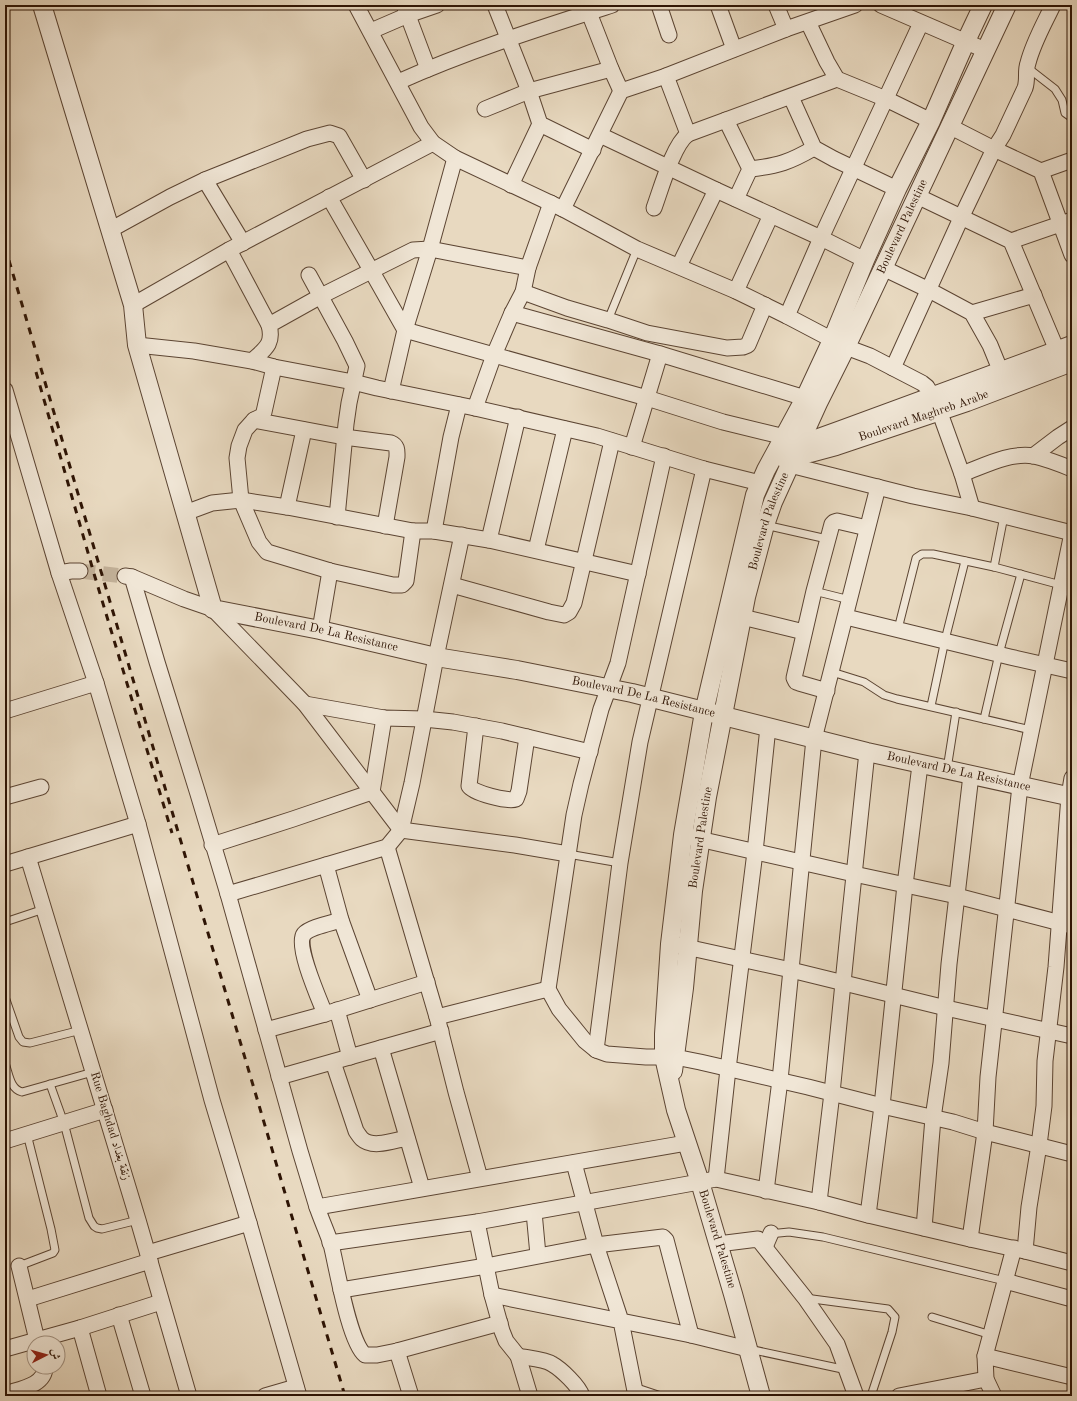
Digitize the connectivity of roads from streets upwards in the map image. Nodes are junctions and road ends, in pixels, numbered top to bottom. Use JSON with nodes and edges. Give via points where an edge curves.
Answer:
{"nodes":[{"id":1,"x":42,"y":5,"type":"edge"},
{"id":2,"x":356,"y":5,"type":"edge"},
{"id":3,"x":437,"y":5,"type":"edge"},
{"id":4,"x":495,"y":5,"type":"edge"},
{"id":5,"x":612,"y":5,"type":"edge"},
{"id":6,"x":659,"y":5,"type":"edge"},
{"id":7,"x":718,"y":5,"type":"edge"},
{"id":8,"x":776,"y":5,"type":"edge"},
{"id":9,"x":855,"y":5,"type":"edge"},
{"id":10,"x":881,"y":5,"type":"edge"},
{"id":11,"x":984,"y":5,"type":"edge"},
{"id":12,"x":1008,"y":5,"type":"edge"},
{"id":13,"x":1053,"y":5,"type":"edge"},
{"id":14,"x":838,"y":8,"type":"edge"},
{"id":15,"x":587,"y":9,"type":"edge"},
{"id":16,"x":406,"y":10,"type":"edge"},
{"id":17,"x":808,"y":22,"type":"junction"},
{"id":18,"x":921,"y":23,"type":"junction"},
{"id":19,"x":786,"y":29,"type":"junction"},
{"id":20,"x":371,"y":31,"type":"junction"},
{"id":21,"x":670,"y":35,"type":"dead end"},
{"id":22,"x":508,"y":40,"type":"junction"},
{"id":23,"x":966,"y":41,"type":"junction"},
{"id":24,"x":734,"y":49,"type":"junction"},
{"id":25,"x":985,"y":50,"type":"junction"},
{"id":26,"x":428,"y":69,"type":"junction"},
{"id":27,"x":611,"y":69,"type":"junction"},
{"id":28,"x":666,"y":76,"type":"junction"},
{"id":29,"x":837,"y":79,"type":"junction"},
{"id":30,"x":398,"y":82,"type":"junction"},
{"id":31,"x":529,"y":91,"type":"junction"},
{"id":32,"x":621,"y":91,"type":"junction"},
{"id":33,"x":791,"y":97,"type":"junction"},
{"id":34,"x":886,"y":99,"type":"junction"},
{"id":35,"x":485,"y":109,"type":"dead end"},
{"id":36,"x":726,"y":120,"type":"junction"},
{"id":37,"x":931,"y":121,"type":"junction"},
{"id":38,"x":540,"y":124,"type":"junction"},
{"id":39,"x":949,"y":126,"type":"junction"},
{"id":40,"x":688,"y":134,"type":"junction"},
{"id":41,"x":600,"y":135,"type":"junction"},
{"id":42,"x":433,"y":144,"type":"junction"},
{"id":43,"x":814,"y":148,"type":"junction"},
{"id":44,"x":994,"y":149,"type":"junction"},
{"id":45,"x":592,"y":150,"type":"junction"},
{"id":46,"x":455,"y":158,"type":"junction"},
{"id":47,"x":1072,"y":160,"type":"edge"},
{"id":48,"x":669,"y":168,"type":"junction"},
{"id":49,"x":854,"y":168,"type":"junction"},
{"id":50,"x":750,"y":169,"type":"junction"},
{"id":51,"x":1041,"y":171,"type":"junction"},
{"id":52,"x":205,"y":180,"type":"junction"},
{"id":53,"x":364,"y":180,"type":"junction"},
{"id":54,"x":511,"y":185,"type":"junction"},
{"id":55,"x":897,"y":189,"type":"junction"},
{"id":56,"x":716,"y":190,"type":"junction"},
{"id":57,"x":917,"y":196,"type":"junction"},
{"id":58,"x":329,"y":197,"type":"junction"},
{"id":59,"x":736,"y":199,"type":"junction"},
{"id":60,"x":557,"y":206,"type":"junction"},
{"id":61,"x":654,"y":208,"type":"dead end"},
{"id":62,"x":771,"y":215,"type":"junction"},
{"id":63,"x":961,"y":218,"type":"junction"},
{"id":64,"x":1066,"y":222,"type":"edge"},
{"id":65,"x":110,"y":230,"type":"junction"},
{"id":66,"x":821,"y":238,"type":"junction"},
{"id":67,"x":1011,"y":241,"type":"junction"},
{"id":68,"x":243,"y":243,"type":"junction"},
{"id":69,"x":430,"y":249,"type":"junction"},
{"id":70,"x":229,"y":250,"type":"junction"},
{"id":71,"x":1072,"y":255,"type":"edge"},
{"id":72,"x":865,"y":260,"type":"junction"},
{"id":73,"x":679,"y":266,"type":"junction"},
{"id":74,"x":528,"y":268,"type":"junction"},
{"id":75,"x":883,"y":268,"type":"junction"},
{"id":76,"x":371,"y":270,"type":"junction"},
{"id":77,"x":308,"y":275,"type":"dead end"},
{"id":78,"x":929,"y":290,"type":"junction"},
{"id":79,"x":736,"y":291,"type":"junction"},
{"id":80,"x":523,"y":292,"type":"junction"},
{"id":81,"x":1034,"y":295,"type":"junction"},
{"id":82,"x":321,"y":296,"type":"junction"},
{"id":83,"x":133,"y":304,"type":"junction"},
{"id":84,"x":765,"y":305,"type":"junction"},
{"id":85,"x":512,"y":313,"type":"junction"},
{"id":86,"x":972,"y":313,"type":"junction"},
{"id":87,"x":787,"y":316,"type":"junction"},
{"id":88,"x":269,"y":325,"type":"junction"},
{"id":89,"x":405,"y":330,"type":"junction"},
{"id":90,"x":137,"y":344,"type":"junction"},
{"id":91,"x":839,"y":344,"type":"junction"},
{"id":92,"x":660,"y":354,"type":"junction"},
{"id":93,"x":494,"y":355,"type":"junction"},
{"id":94,"x":1066,"y":356,"type":"edge"},
{"id":95,"x":252,"y":361,"type":"junction"},
{"id":96,"x":274,"y":367,"type":"junction"},
{"id":97,"x":894,"y":368,"type":"junction"},
{"id":98,"x":1001,"y":372,"type":"junction"},
{"id":99,"x":353,"y":382,"type":"junction"},
{"id":100,"x":5,"y":390,"type":"edge"},
{"id":101,"x":391,"y":391,"type":"junction"},
{"id":102,"x":647,"y":398,"type":"junction"},
{"id":103,"x":805,"y":398,"type":"junction"},
{"id":104,"x":936,"y":404,"type":"junction"},
{"id":105,"x":459,"y":405,"type":"junction"},
{"id":106,"x":475,"y":408,"type":"junction"},
{"id":107,"x":8,"y":412,"type":"edge"},
{"id":108,"x":518,"y":418,"type":"junction"},
{"id":109,"x":254,"y":420,"type":"junction"},
{"id":110,"x":1072,"y":428,"type":"edge"},
{"id":111,"x":565,"y":429,"type":"junction"},
{"id":112,"x":304,"y":430,"type":"junction"},
{"id":113,"x":344,"y":437,"type":"junction"},
{"id":114,"x":612,"y":440,"type":"junction"},
{"id":115,"x":632,"y":447,"type":"junction"},
{"id":116,"x":787,"y":451,"type":"junction"},
{"id":117,"x":664,"y":456,"type":"junction"},
{"id":118,"x":1033,"y":456,"type":"junction"},
{"id":119,"x":704,"y":469,"type":"junction"},
{"id":120,"x":1072,"y":469,"type":"edge"},
{"id":121,"x":962,"y":474,"type":"junction"},
{"id":122,"x":760,"y":483,"type":"junction"},
{"id":123,"x":878,"y":487,"type":"junction"},
{"id":124,"x":241,"y":500,"type":"junction"},
{"id":125,"x":287,"y":507,"type":"junction"},
{"id":126,"x":972,"y":508,"type":"junction"},
{"id":127,"x":185,"y":513,"type":"junction"},
{"id":128,"x":337,"y":517,"type":"junction"},
{"id":129,"x":385,"y":526,"type":"junction"},
{"id":130,"x":867,"y":528,"type":"junction"},
{"id":131,"x":413,"y":531,"type":"junction"},
{"id":132,"x":434,"y":531,"type":"junction"},
{"id":133,"x":1072,"y":533,"type":"edge"},
{"id":134,"x":462,"y":536,"type":"junction"},
{"id":135,"x":489,"y":540,"type":"junction"},
{"id":136,"x":536,"y":550,"type":"junction"},
{"id":137,"x":583,"y":561,"type":"junction"},
{"id":138,"x":80,"y":571,"type":"tunnel mouth"},
{"id":139,"x":330,"y":571,"type":"junction"},
{"id":140,"x":59,"y":573,"type":"junction"},
{"id":141,"x":638,"y":574,"type":"junction"},
{"id":142,"x":452,"y":585,"type":"junction"},
{"id":143,"x":213,"y":609,"type":"junction"},
{"id":144,"x":742,"y":617,"type":"junction"},
{"id":145,"x":846,"y":617,"type":"junction"},
{"id":146,"x":320,"y":630,"type":"junction"},
{"id":147,"x":804,"y":632,"type":"junction"},
{"id":148,"x":436,"y":657,"type":"junction"},
{"id":149,"x":1045,"y":665,"type":"junction"},
{"id":150,"x":1072,"y":671,"type":"edge"},
{"id":151,"x":96,"y":683,"type":"junction"},
{"id":152,"x":609,"y":688,"type":"junction"},
{"id":153,"x":827,"y":691,"type":"junction"},
{"id":154,"x":650,"y":697,"type":"junction"},
{"id":155,"x":305,"y":704,"type":"junction"},
{"id":156,"x":5,"y":711,"type":"edge"},
{"id":157,"x":704,"y":712,"type":"junction"},
{"id":158,"x":723,"y":717,"type":"junction"},
{"id":159,"x":384,"y":718,"type":"junction"},
{"id":160,"x":424,"y":719,"type":"junction"},
{"id":161,"x":476,"y":726,"type":"junction"},
{"id":162,"x":768,"y":727,"type":"junction"},
{"id":163,"x":527,"y":737,"type":"junction"},
{"id":164,"x":814,"y":739,"type":"junction"},
{"id":165,"x":590,"y":752,"type":"junction"},
{"id":166,"x":867,"y":752,"type":"junction"},
{"id":167,"x":920,"y":765,"type":"junction"},
{"id":168,"x":971,"y":775,"type":"junction"},
{"id":169,"x":1072,"y":778,"type":"edge"},
{"id":170,"x":41,"y":786,"type":"dead end"},
{"id":171,"x":1020,"y":786,"type":"junction"},
{"id":172,"x":372,"y":792,"type":"junction"},
{"id":173,"x":5,"y":797,"type":"edge"},
{"id":174,"x":1070,"y":797,"type":"edge"},
{"id":175,"x":138,"y":824,"type":"junction"},
{"id":176,"x":402,"y":830,"type":"junction"},
{"id":177,"x":683,"y":835,"type":"junction"},
{"id":178,"x":701,"y":840,"type":"junction"},
{"id":179,"x":212,"y":845,"type":"junction"},
{"id":180,"x":387,"y":847,"type":"junction"},
{"id":181,"x":755,"y":852,"type":"junction"},
{"id":182,"x":568,"y":854,"type":"junction"},
{"id":183,"x":28,"y":857,"type":"junction"},
{"id":184,"x":802,"y":862,"type":"junction"},
{"id":185,"x":5,"y":864,"type":"edge"},
{"id":186,"x":326,"y":865,"type":"junction"},
{"id":187,"x":854,"y":874,"type":"junction"},
{"id":188,"x":905,"y":885,"type":"junction"},
{"id":189,"x":228,"y":894,"type":"junction"},
{"id":190,"x":957,"y":896,"type":"junction"},
{"id":191,"x":1006,"y":908,"type":"junction"},
{"id":192,"x":341,"y":920,"type":"junction"},
{"id":193,"x":1065,"y":924,"type":"edge"},
{"id":194,"x":670,"y":944,"type":"junction"},
{"id":195,"x":688,"y":947,"type":"junction"},
{"id":196,"x":742,"y":959,"type":"junction"},
{"id":197,"x":791,"y":970,"type":"junction"},
{"id":198,"x":427,"y":982,"type":"junction"},
{"id":199,"x":843,"y":982,"type":"junction"},
{"id":200,"x":548,"y":989,"type":"junction"},
{"id":201,"x":894,"y":995,"type":"junction"},
{"id":202,"x":370,"y":1000,"type":"junction"},
{"id":203,"x":946,"y":1008,"type":"junction"},
{"id":204,"x":331,"y":1012,"type":"junction"},
{"id":205,"x":996,"y":1019,"type":"junction"},
{"id":206,"x":439,"y":1024,"type":"junction"},
{"id":207,"x":266,"y":1030,"type":"junction"},
{"id":208,"x":1048,"y":1030,"type":"junction"},
{"id":209,"x":1072,"y":1036,"type":"edge"},
{"id":210,"x":591,"y":1045,"type":"junction"},
{"id":211,"x":381,"y":1048,"type":"junction"},
{"id":212,"x":350,"y":1057,"type":"junction"},
{"id":213,"x":670,"y":1057,"type":"junction"},
{"id":214,"x":334,"y":1062,"type":"junction"},
{"id":215,"x":728,"y":1069,"type":"junction"},
{"id":216,"x":279,"y":1077,"type":"junction"},
{"id":217,"x":780,"y":1080,"type":"junction"},
{"id":218,"x":832,"y":1093,"type":"junction"},
{"id":219,"x":882,"y":1106,"type":"junction"},
{"id":220,"x":105,"y":1110,"type":"junction"},
{"id":221,"x":933,"y":1118,"type":"junction"},
{"id":222,"x":985,"y":1132,"type":"junction"},
{"id":223,"x":407,"y":1138,"type":"junction"},
{"id":224,"x":5,"y":1141,"type":"edge"},
{"id":225,"x":686,"y":1143,"type":"junction"},
{"id":226,"x":1039,"y":1145,"type":"junction"},
{"id":227,"x":1072,"y":1154,"type":"edge"},
{"id":228,"x":574,"y":1163,"type":"junction"},
{"id":229,"x":480,"y":1178,"type":"junction"},
{"id":230,"x":708,"y":1181,"type":"junction"},
{"id":231,"x":422,"y":1188,"type":"junction"},
{"id":232,"x":766,"y":1190,"type":"junction"},
{"id":233,"x":818,"y":1202,"type":"junction"},
{"id":234,"x":584,"y":1204,"type":"junction"},
{"id":235,"x":317,"y":1206,"type":"junction"},
{"id":236,"x":534,"y":1212,"type":"junction"},
{"id":237,"x":868,"y":1215,"type":"junction"},
{"id":238,"x":477,"y":1222,"type":"junction"},
{"id":239,"x":250,"y":1223,"type":"junction"},
{"id":240,"x":924,"y":1228,"type":"junction"},
{"id":241,"x":970,"y":1239,"type":"junction"},
{"id":242,"x":330,"y":1243,"type":"junction"},
{"id":243,"x":718,"y":1244,"type":"junction"},
{"id":244,"x":596,"y":1245,"type":"junction"},
{"id":245,"x":1020,"y":1249,"type":"junction"},
{"id":246,"x":538,"y":1255,"type":"junction"},
{"id":247,"x":149,"y":1257,"type":"junction"},
{"id":248,"x":1072,"y":1263,"type":"edge"},
{"id":249,"x":19,"y":1266,"type":"road end"},
{"id":250,"x":486,"y":1266,"type":"junction"},
{"id":251,"x":1005,"y":1281,"type":"junction"},
{"id":252,"x":341,"y":1290,"type":"junction"},
{"id":253,"x":492,"y":1295,"type":"junction"},
{"id":254,"x":28,"y":1299,"type":"junction"},
{"id":255,"x":1072,"y":1299,"type":"edge"},
{"id":256,"x":161,"y":1302,"type":"junction"},
{"id":257,"x":119,"y":1316,"type":"junction"},
{"id":258,"x":621,"y":1321,"type":"junction"},
{"id":259,"x":500,"y":1323,"type":"junction"},
{"id":260,"x":80,"y":1328,"type":"junction"},
{"id":261,"x":37,"y":1335,"type":"edge"},
{"id":262,"x":57,"y":1335,"type":"edge"},
{"id":263,"x":691,"y":1335,"type":"junction"},
{"id":264,"x":26,"y":1344,"type":"edge"},
{"id":265,"x":5,"y":1349,"type":"edge"},
{"id":266,"x":748,"y":1349,"type":"junction"},
{"id":267,"x":398,"y":1351,"type":"junction"},
{"id":268,"x":518,"y":1356,"type":"junction"},
{"id":269,"x":985,"y":1356,"type":"junction"},
{"id":270,"x":44,"y":1375,"type":"edge"},
{"id":271,"x":1072,"y":1377,"type":"edge"},
{"id":272,"x":986,"y":1379,"type":"junction"},
{"id":273,"x":635,"y":1391,"type":"edge"},
{"id":274,"x":298,"y":1392,"type":"edge"},
{"id":275,"x":5,"y":1394,"type":"edge"},
{"id":276,"x":585,"y":1394,"type":"edge"},
{"id":277,"x":99,"y":1396,"type":"edge"},
{"id":278,"x":143,"y":1396,"type":"edge"},
{"id":279,"x":189,"y":1396,"type":"edge"},
{"id":280,"x":265,"y":1396,"type":"edge"},
{"id":281,"x":411,"y":1396,"type":"edge"},
{"id":282,"x":530,"y":1396,"type":"edge"},
{"id":283,"x":761,"y":1396,"type":"edge"},
{"id":284,"x":856,"y":1396,"type":"edge"},
{"id":285,"x":899,"y":1396,"type":"edge"},
{"id":286,"x":994,"y":1396,"type":"edge"}],
"edges":[{"from":1,"to":65,"type":"street"},
{"from":2,"to":20,"type":"street"},
{"from":3,"to":16,"type":"street"},
{"from":4,"to":22,"type":"street"},
{"from":5,"to":15,"type":"street"},
{"from":6,"to":21,"type":"street"},
{"from":7,"to":24,"type":"street"},
{"from":8,"to":19,"type":"street"},
{"from":9,"to":14,"type":"street"},
{"from":10,"to":18,"type":"street"},
{"from":11,"to":23,"type":"street","name":"Boulevard Palestine"},
{"from":12,"to":25,"type":"street","name":"Boulevard Palestine"},
{"from":13,"to":44,"type":"street","via":[[1031,49],[1026,67],[1025,88]]},
{"from":14,"to":17,"type":"street"},
{"from":15,"to":22,"type":"street"},
{"from":15,"to":27,"type":"street"},
{"from":16,"to":20,"type":"street"},
{"from":16,"to":26,"type":"street"},
{"from":17,"to":19,"type":"street"},
{"from":17,"to":29,"type":"street"},
{"from":18,"to":23,"type":"street"},
{"from":18,"to":34,"type":"street"},
{"from":19,"to":24,"type":"street"},
{"from":20,"to":30,"type":"street"},
{"from":22,"to":26,"type":"street"},
{"from":22,"to":31,"type":"street"},
{"from":23,"to":25,"type":"street"},
{"from":23,"to":37,"type":"street","name":"Boulevard Palestine"},
{"from":24,"to":28,"type":"street"},
{"from":25,"to":39,"type":"street","name":"Boulevard Palestine"},
{"from":26,"to":30,"type":"street"},
{"from":27,"to":31,"type":"street"},
{"from":27,"to":32,"type":"street"},
{"from":28,"to":32,"type":"street"},
{"from":28,"to":40,"type":"street"},
{"from":29,"to":33,"type":"street"},
{"from":29,"to":34,"type":"street"},
{"from":30,"to":42,"type":"street"},
{"from":31,"to":35,"type":"street"},
{"from":31,"to":38,"type":"street"},
{"from":32,"to":41,"type":"street"},
{"from":33,"to":36,"type":"street"},
{"from":33,"to":43,"type":"street"},
{"from":34,"to":37,"type":"street"},
{"from":34,"to":49,"type":"street"},
{"from":36,"to":40,"type":"street"},
{"from":36,"to":50,"type":"street"},
{"from":37,"to":55,"type":"street","name":"Boulevard Palestine"},
{"from":38,"to":45,"type":"street"},
{"from":38,"to":54,"type":"street"},
{"from":39,"to":44,"type":"street"},
{"from":39,"to":57,"type":"street","name":"Boulevard Palestine"},
{"from":40,"to":48,"type":"street","via":[[679,144]]},
{"from":41,"to":45,"type":"street"},
{"from":41,"to":48,"type":"street"},
{"from":42,"to":46,"type":"street"},
{"from":42,"to":53,"type":"street"},
{"from":43,"to":49,"type":"street"},
{"from":43,"to":50,"type":"street","via":[[787,162]]},
{"from":44,"to":51,"type":"street"},
{"from":44,"to":63,"type":"street"},
{"from":45,"to":60,"type":"street"},
{"from":46,"to":54,"type":"street"},
{"from":46,"to":69,"type":"street"},
{"from":47,"to":51,"type":"street"},
{"from":48,"to":56,"type":"street"},
{"from":48,"to":61,"type":"street"},
{"from":49,"to":55,"type":"street"},
{"from":49,"to":66,"type":"street"},
{"from":50,"to":59,"type":"street"},
{"from":51,"to":64,"type":"street"},
{"from":52,"to":53,"type":"street","via":[[307,139],[330,134],[339,136]]},
{"from":52,"to":65,"type":"street"},
{"from":52,"to":68,"type":"street"},
{"from":53,"to":58,"type":"street"},
{"from":54,"to":60,"type":"street"},
{"from":55,"to":72,"type":"street","name":"Boulevard Palestine"},
{"from":56,"to":59,"type":"street"},
{"from":56,"to":73,"type":"street"},
{"from":57,"to":63,"type":"street"},
{"from":57,"to":75,"type":"street","name":"Boulevard Palestine"},
{"from":58,"to":68,"type":"street"},
{"from":58,"to":76,"type":"street"},
{"from":59,"to":62,"type":"street"},
{"from":60,"to":73,"type":"street","via":[[637,248]]},
{"from":60,"to":74,"type":"street"},
{"from":62,"to":66,"type":"street"},
{"from":62,"to":79,"type":"street"},
{"from":63,"to":67,"type":"street"},
{"from":63,"to":78,"type":"street"},
{"from":64,"to":67,"type":"street"},
{"from":64,"to":71,"type":"street"},
{"from":65,"to":83,"type":"street"},
{"from":66,"to":72,"type":"street"},
{"from":66,"to":87,"type":"street"},
{"from":67,"to":81,"type":"street"},
{"from":68,"to":70,"type":"street"},
{"from":69,"to":74,"type":"street"},
{"from":69,"to":76,"type":"street","via":[[413,250]]},
{"from":69,"to":89,"type":"street"},
{"from":70,"to":83,"type":"street"},
{"from":70,"to":88,"type":"street"},
{"from":72,"to":91,"type":"street","name":"Boulevard Palestine"},
{"from":73,"to":79,"type":"street"},
{"from":74,"to":80,"type":"street"},
{"from":75,"to":78,"type":"street"},
{"from":75,"to":91,"type":"street","name":"Boulevard Palestine"},
{"from":76,"to":82,"type":"street"},
{"from":76,"to":89,"type":"street"},
{"from":77,"to":82,"type":"street"},
{"from":78,"to":86,"type":"street"},
{"from":78,"to":97,"type":"street"},
{"from":79,"to":84,"type":"street"},
{"from":80,"to":84,"type":"street","via":[[629,328],[726,348],[748,345]]},
{"from":80,"to":85,"type":"street"},
{"from":81,"to":86,"type":"street"},
{"from":81,"to":94,"type":"street"},
{"from":82,"to":88,"type":"street"},
{"from":82,"to":99,"type":"street","via":[[356,362],[357,369]]},
{"from":83,"to":90,"type":"street"},
{"from":84,"to":87,"type":"street"},
{"from":85,"to":92,"type":"street"},
{"from":85,"to":93,"type":"street"},
{"from":86,"to":98,"type":"street","via":[[990,345]]},
{"from":87,"to":91,"type":"street"},
{"from":88,"to":95,"type":"street","via":[[271,334],[268,346]]},
{"from":89,"to":93,"type":"street"},
{"from":89,"to":101,"type":"street"},
{"from":90,"to":95,"type":"street"},
{"from":90,"to":127,"type":"street"},
{"from":91,"to":97,"type":"street"},
{"from":91,"to":103,"type":"street","name":"Boulevard Palestine"},
{"from":91,"to":116,"type":"street","name":"Boulevard Palestine"},
{"from":92,"to":102,"type":"street"},
{"from":92,"to":103,"type":"street"},
{"from":93,"to":102,"type":"street"},
{"from":93,"to":106,"type":"street"},
{"from":94,"to":98,"type":"street","name":"Boulevard Maghreb Arabe"},
{"from":94,"to":104,"type":"street","name":"Boulevard Maghreb Arabe","via":[[967,402]]},
{"from":95,"to":96,"type":"street"},
{"from":96,"to":99,"type":"street"},
{"from":96,"to":109,"type":"street","via":[[264,412]]},
{"from":97,"to":104,"type":"street","via":[[927,387]]},
{"from":98,"to":104,"type":"street","name":"Boulevard Maghreb Arabe"},
{"from":99,"to":101,"type":"street"},
{"from":99,"to":113,"type":"street"},
{"from":100,"to":107,"type":"street"},
{"from":101,"to":105,"type":"street"},
{"from":102,"to":115,"type":"street"},
{"from":102,"to":116,"type":"street","via":[[723,422]]},
{"from":103,"to":116,"type":"street","name":"Boulevard Palestine"},
{"from":104,"to":116,"type":"street","name":"Boulevard Maghreb Arabe","via":[[836,446]]},
{"from":104,"to":121,"type":"street"},
{"from":105,"to":106,"type":"street"},
{"from":105,"to":132,"type":"street"},
{"from":106,"to":108,"type":"street"},
{"from":107,"to":140,"type":"street"},
{"from":108,"to":111,"type":"street"},
{"from":108,"to":135,"type":"street"},
{"from":109,"to":112,"type":"street"},
{"from":109,"to":124,"type":"street","via":[[242,437],[238,452],[237,470]]},
{"from":110,"to":118,"type":"street"},
{"from":111,"to":114,"type":"street"},
{"from":111,"to":136,"type":"street"},
{"from":112,"to":113,"type":"street"},
{"from":112,"to":125,"type":"street"},
{"from":113,"to":128,"type":"street"},
{"from":113,"to":129,"type":"street","via":[[391,443],[397,449]]},
{"from":114,"to":115,"type":"street"},
{"from":114,"to":137,"type":"street"},
{"from":115,"to":117,"type":"street"},
{"from":116,"to":122,"type":"street","name":"Boulevard Palestine"},
{"from":116,"to":123,"type":"street"},
{"from":116,"to":144,"type":"street","name":"Boulevard Palestine"},
{"from":117,"to":119,"type":"street"},
{"from":117,"to":141,"type":"street"},
{"from":118,"to":120,"type":"street"},
{"from":118,"to":121,"type":"street","via":[[1006,458]]},
{"from":119,"to":122,"type":"street"},
{"from":119,"to":154,"type":"street"},
{"from":121,"to":126,"type":"street"},
{"from":122,"to":157,"type":"street","name":"Boulevard Palestine","via":[[755,495]]},
{"from":123,"to":126,"type":"street"},
{"from":123,"to":130,"type":"street"},
{"from":124,"to":125,"type":"street"},
{"from":124,"to":127,"type":"street","via":[[212,503]]},
{"from":124,"to":139,"type":"street","via":[[259,542],[267,552]]},
{"from":125,"to":128,"type":"street"},
{"from":126,"to":133,"type":"street"},
{"from":127,"to":143,"type":"street"},
{"from":128,"to":129,"type":"street"},
{"from":129,"to":131,"type":"street"},
{"from":130,"to":145,"type":"street"},
{"from":130,"to":147,"type":"street","via":[[834,522],[827,539]]},
{"from":131,"to":132,"type":"street"},
{"from":131,"to":139,"type":"street","via":[[406,581],[402,585]]},
{"from":132,"to":134,"type":"street"},
{"from":133,"to":149,"type":"street"},
{"from":134,"to":135,"type":"street"},
{"from":134,"to":142,"type":"street"},
{"from":135,"to":136,"type":"street"},
{"from":136,"to":137,"type":"street"},
{"from":137,"to":141,"type":"street"},
{"from":137,"to":142,"type":"street","via":[[574,603],[564,615]]},
{"from":138,"to":140,"type":"street"},
{"from":139,"to":146,"type":"street"},
{"from":140,"to":151,"type":"street"},
{"from":141,"to":152,"type":"street","via":[[618,664]]},
{"from":142,"to":148,"type":"street"},
{"from":143,"to":146,"type":"street","name":"Boulevard De La Resistance"},
{"from":143,"to":155,"type":"street"},
{"from":143,"to":179,"type":"street","via":[[128,576]]},
{"from":144,"to":147,"type":"street"},
{"from":144,"to":158,"type":"street","name":"Boulevard Palestine"},
{"from":145,"to":149,"type":"street"},
{"from":145,"to":153,"type":"street"},
{"from":146,"to":148,"type":"street","name":"Boulevard De La Resistance"},
{"from":147,"to":153,"type":"street","via":[[794,678],[796,682]]},
{"from":148,"to":152,"type":"street","name":"Boulevard De La Resistance"},
{"from":148,"to":160,"type":"street"},
{"from":149,"to":150,"type":"street"},
{"from":149,"to":171,"type":"street"},
{"from":151,"to":156,"type":"street"},
{"from":151,"to":175,"type":"street"},
{"from":152,"to":154,"type":"street","name":"Boulevard De La Resistance"},
{"from":152,"to":165,"type":"street"},
{"from":153,"to":164,"type":"street"},
{"from":154,"to":157,"type":"street","name":"Boulevard De La Resistance"},
{"from":154,"to":210,"type":"street","via":[[636,762],[620,863],[599,1032]]},
{"from":155,"to":159,"type":"street"},
{"from":155,"to":172,"type":"street"},
{"from":157,"to":158,"type":"street","name":"Boulevard De La Resistance"},
{"from":157,"to":177,"type":"street","name":"Boulevard Palestine"},
{"from":158,"to":162,"type":"street","name":"Boulevard De La Resistance"},
{"from":158,"to":178,"type":"street","name":"Boulevard Palestine"},
{"from":159,"to":160,"type":"street"},
{"from":159,"to":172,"type":"street"},
{"from":160,"to":161,"type":"street"},
{"from":160,"to":176,"type":"street"},
{"from":161,"to":163,"type":"street"},
{"from":161,"to":163,"type":"street","via":[[469,786],[475,791],[510,800],[516,799],[519,791]]},
{"from":162,"to":164,"type":"street","name":"Boulevard De La Resistance"},
{"from":162,"to":181,"type":"street"},
{"from":163,"to":165,"type":"street"},
{"from":164,"to":166,"type":"street","name":"Boulevard De La Resistance"},
{"from":164,"to":184,"type":"street"},
{"from":165,"to":182,"type":"street","via":[[574,815]]},
{"from":166,"to":167,"type":"street","name":"Boulevard De La Resistance"},
{"from":166,"to":187,"type":"street"},
{"from":167,"to":168,"type":"street","name":"Boulevard De La Resistance"},
{"from":167,"to":188,"type":"street"},
{"from":168,"to":171,"type":"street","name":"Boulevard De La Resistance"},
{"from":168,"to":190,"type":"street"},
{"from":169,"to":174,"type":"street"},
{"from":170,"to":173,"type":"street"},
{"from":171,"to":174,"type":"street","name":"Boulevard De La Resistance"},
{"from":171,"to":191,"type":"street"},
{"from":172,"to":176,"type":"street"},
{"from":172,"to":179,"type":"street"},
{"from":174,"to":193,"type":"street"},
{"from":175,"to":183,"type":"street"},
{"from":175,"to":239,"type":"street","via":[[212,1100]]},
{"from":176,"to":180,"type":"street"},
{"from":176,"to":182,"type":"street"},
{"from":177,"to":178,"type":"street"},
{"from":177,"to":194,"type":"street","name":"Boulevard Palestine"},
{"from":178,"to":181,"type":"street"},
{"from":178,"to":195,"type":"street","name":"Boulevard Palestine"},
{"from":179,"to":189,"type":"street"},
{"from":180,"to":186,"type":"street"},
{"from":180,"to":198,"type":"street"},
{"from":181,"to":184,"type":"street"},
{"from":181,"to":196,"type":"street"},
{"from":182,"to":200,"type":"street"},
{"from":183,"to":185,"type":"street"},
{"from":183,"to":220,"type":"street","name":"Rue Baghdad زنقة بغداد"},
{"from":184,"to":187,"type":"street"},
{"from":184,"to":197,"type":"street"},
{"from":186,"to":189,"type":"street"},
{"from":186,"to":192,"type":"street"},
{"from":187,"to":188,"type":"street"},
{"from":187,"to":199,"type":"street"},
{"from":188,"to":190,"type":"street"},
{"from":188,"to":201,"type":"street"},
{"from":189,"to":207,"type":"street"},
{"from":190,"to":191,"type":"street"},
{"from":190,"to":203,"type":"street"},
{"from":191,"to":193,"type":"street"},
{"from":191,"to":205,"type":"street"},
{"from":192,"to":202,"type":"street"},
{"from":192,"to":204,"type":"street","via":[[309,930],[301,940],[312,983]]},
{"from":193,"to":208,"type":"street"},
{"from":194,"to":195,"type":"street"},
{"from":194,"to":213,"type":"street","name":"Boulevard Palestine","via":[[664,1034]]},
{"from":195,"to":196,"type":"street"},
{"from":195,"to":213,"type":"street","name":"Boulevard Palestine","via":[[681,1016]]},
{"from":196,"to":197,"type":"street"},
{"from":196,"to":215,"type":"street"},
{"from":197,"to":199,"type":"street"},
{"from":197,"to":217,"type":"street"},
{"from":198,"to":202,"type":"street"},
{"from":198,"to":206,"type":"street"},
{"from":199,"to":201,"type":"street"},
{"from":199,"to":218,"type":"street"},
{"from":200,"to":206,"type":"street"},
{"from":200,"to":210,"type":"street","via":[[559,1009]]},
{"from":201,"to":203,"type":"street"},
{"from":201,"to":219,"type":"street"},
{"from":202,"to":204,"type":"street"},
{"from":203,"to":205,"type":"street"},
{"from":203,"to":221,"type":"street"},
{"from":204,"to":207,"type":"street"},
{"from":204,"to":212,"type":"street"},
{"from":205,"to":208,"type":"street"},
{"from":205,"to":222,"type":"street","via":[[988,1078]]},
{"from":206,"to":211,"type":"street"},
{"from":206,"to":229,"type":"street"},
{"from":207,"to":216,"type":"street"},
{"from":208,"to":209,"type":"street"},
{"from":208,"to":226,"type":"street"},
{"from":210,"to":213,"type":"street","via":[[607,1054],[619,1056]]},
{"from":211,"to":212,"type":"street"},
{"from":211,"to":223,"type":"street"},
{"from":212,"to":214,"type":"street"},
{"from":213,"to":215,"type":"street"},
{"from":213,"to":225,"type":"street","name":"Boulevard Palestine","via":[[676,1110]]},
{"from":214,"to":216,"type":"street"},
{"from":214,"to":223,"type":"street","via":[[356,1131],[363,1140],[380,1143]]},
{"from":215,"to":217,"type":"street"},
{"from":215,"to":230,"type":"street"},
{"from":216,"to":235,"type":"street"},
{"from":217,"to":218,"type":"street"},
{"from":217,"to":232,"type":"street"},
{"from":218,"to":219,"type":"street"},
{"from":218,"to":233,"type":"street"},
{"from":219,"to":221,"type":"street"},
{"from":219,"to":237,"type":"street"},
{"from":220,"to":224,"type":"street"},
{"from":220,"to":247,"type":"street","name":"Rue Baghdad زنقة بغداد"},
{"from":221,"to":222,"type":"street"},
{"from":221,"to":240,"type":"street"},
{"from":222,"to":226,"type":"street"},
{"from":222,"to":241,"type":"street"},
{"from":223,"to":231,"type":"street"},
{"from":225,"to":228,"type":"street"},
{"from":225,"to":230,"type":"street","name":"Boulevard Palestine"},
{"from":226,"to":227,"type":"street"},
{"from":226,"to":245,"type":"street"},
{"from":228,"to":229,"type":"street"},
{"from":228,"to":234,"type":"street"},
{"from":229,"to":231,"type":"street"},
{"from":230,"to":232,"type":"street"},
{"from":230,"to":234,"type":"street"},
{"from":230,"to":243,"type":"street","name":"Boulevard Palestine"},
{"from":231,"to":235,"type":"street"},
{"from":232,"to":233,"type":"street"},
{"from":233,"to":237,"type":"street"},
{"from":234,"to":236,"type":"street"},
{"from":234,"to":244,"type":"street"},
{"from":235,"to":242,"type":"street"},
{"from":236,"to":238,"type":"street"},
{"from":236,"to":246,"type":"street"},
{"from":237,"to":240,"type":"street"},
{"from":238,"to":242,"type":"street"},
{"from":238,"to":250,"type":"street"},
{"from":239,"to":247,"type":"street"},
{"from":239,"to":274,"type":"street"},
{"from":240,"to":241,"type":"street"},
{"from":241,"to":245,"type":"street"},
{"from":242,"to":252,"type":"street"},
{"from":243,"to":266,"type":"street","name":"Boulevard Palestine"},
{"from":243,"to":284,"type":"street","via":[[765,1240],[837,1344]]},
{"from":244,"to":246,"type":"street"},
{"from":244,"to":258,"type":"street"},
{"from":244,"to":263,"type":"street","via":[[664,1238]]},
{"from":245,"to":248,"type":"street"},
{"from":245,"to":251,"type":"street"},
{"from":246,"to":250,"type":"street"},
{"from":247,"to":254,"type":"street"},
{"from":247,"to":256,"type":"street","name":"Rue Baghdad زنقة بغداد"},
{"from":249,"to":254,"type":"street"},
{"from":250,"to":252,"type":"street"},
{"from":250,"to":253,"type":"street"},
{"from":251,"to":255,"type":"street"},
{"from":251,"to":269,"type":"street"},
{"from":252,"to":267,"type":"street","via":[[356,1343],[362,1352],[371,1355]]},
{"from":253,"to":258,"type":"street"},
{"from":253,"to":259,"type":"street"},
{"from":254,"to":261,"type":"street"},
{"from":256,"to":257,"type":"street"},
{"from":256,"to":279,"type":"street","name":"Rue Baghdad زنقة بغداد"},
{"from":257,"to":260,"type":"street"},
{"from":257,"to":278,"type":"street"},
{"from":258,"to":263,"type":"street"},
{"from":258,"to":273,"type":"street"},
{"from":259,"to":267,"type":"street"},
{"from":259,"to":268,"type":"street","via":[[506,1341]]},
{"from":260,"to":262,"type":"street"},
{"from":260,"to":277,"type":"street"},
{"from":263,"to":266,"type":"street"},
{"from":264,"to":265,"type":"street"},
{"from":266,"to":283,"type":"street","name":"Boulevard Palestine"},
{"from":267,"to":281,"type":"street"},
{"from":268,"to":276,"type":"street","via":[[551,1363]]},
{"from":268,"to":282,"type":"street"},
{"from":269,"to":271,"type":"street"},
{"from":269,"to":272,"type":"street"},
{"from":270,"to":275,"type":"street","via":[[36,1382]]},
{"from":272,"to":285,"type":"street"},
{"from":272,"to":286,"type":"street"},
{"from":274,"to":280,"type":"street"}]}
